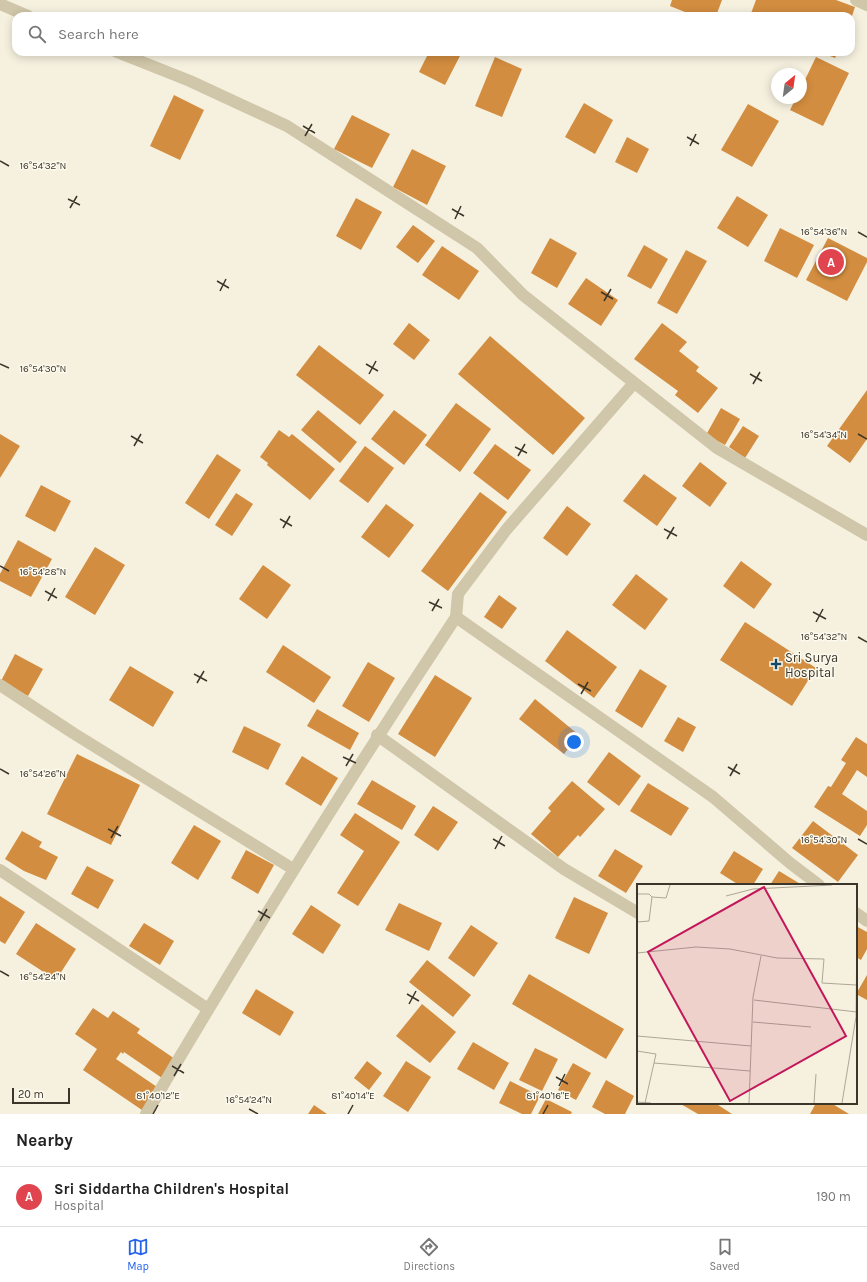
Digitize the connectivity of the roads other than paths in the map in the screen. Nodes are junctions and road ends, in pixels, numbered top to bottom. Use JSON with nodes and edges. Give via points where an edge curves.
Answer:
{"nodes":[{"id":1,"x":856,"y":0,"type":"edge"},
{"id":2,"x":0,"y":4,"type":"edge"},
{"id":3,"x":867,"y":5,"type":"edge"},
{"id":4,"x":19,"y":12,"type":"edge"},
{"id":5,"x":127,"y":56,"type":"edge"},
{"id":6,"x":634,"y":383,"type":"junction"},
{"id":7,"x":867,"y":535,"type":"edge"},
{"id":8,"x":456,"y":617,"type":"junction"},
{"id":9,"x":0,"y":685,"type":"edge"},
{"id":10,"x":377,"y":735,"type":"junction"},
{"id":11,"x":293,"y":869,"type":"junction"},
{"id":12,"x":0,"y":870,"type":"edge"},
{"id":13,"x":818,"y":884,"type":"edge"},
{"id":14,"x":637,"y":912,"type":"edge"},
{"id":15,"x":857,"y":914,"type":"edge"},
{"id":16,"x":867,"y":921,"type":"edge"},
{"id":17,"x":208,"y":1009,"type":"junction"},
{"id":18,"x":146,"y":1114,"type":"edge"}],
"edges":[{"from":1,"to":3,"type":"street"},
{"from":2,"to":4,"type":"street"},
{"from":5,"to":6,"type":"street","via":[[190,81],[287,126],[477,248],[523,295]]},
{"from":6,"to":7,"type":"street","via":[[717,448]]},
{"from":6,"to":8,"type":"street","via":[[506,530],[458,594]]},
{"from":8,"to":10,"type":"street"},
{"from":8,"to":13,"type":"street","via":[[713,797]]},
{"from":9,"to":11,"type":"street"},
{"from":10,"to":11,"type":"street"},
{"from":10,"to":14,"type":"street","via":[[564,869]]},
{"from":11,"to":17,"type":"street"},
{"from":12,"to":17,"type":"street"},
{"from":15,"to":16,"type":"street"},
{"from":17,"to":18,"type":"street"}]}
